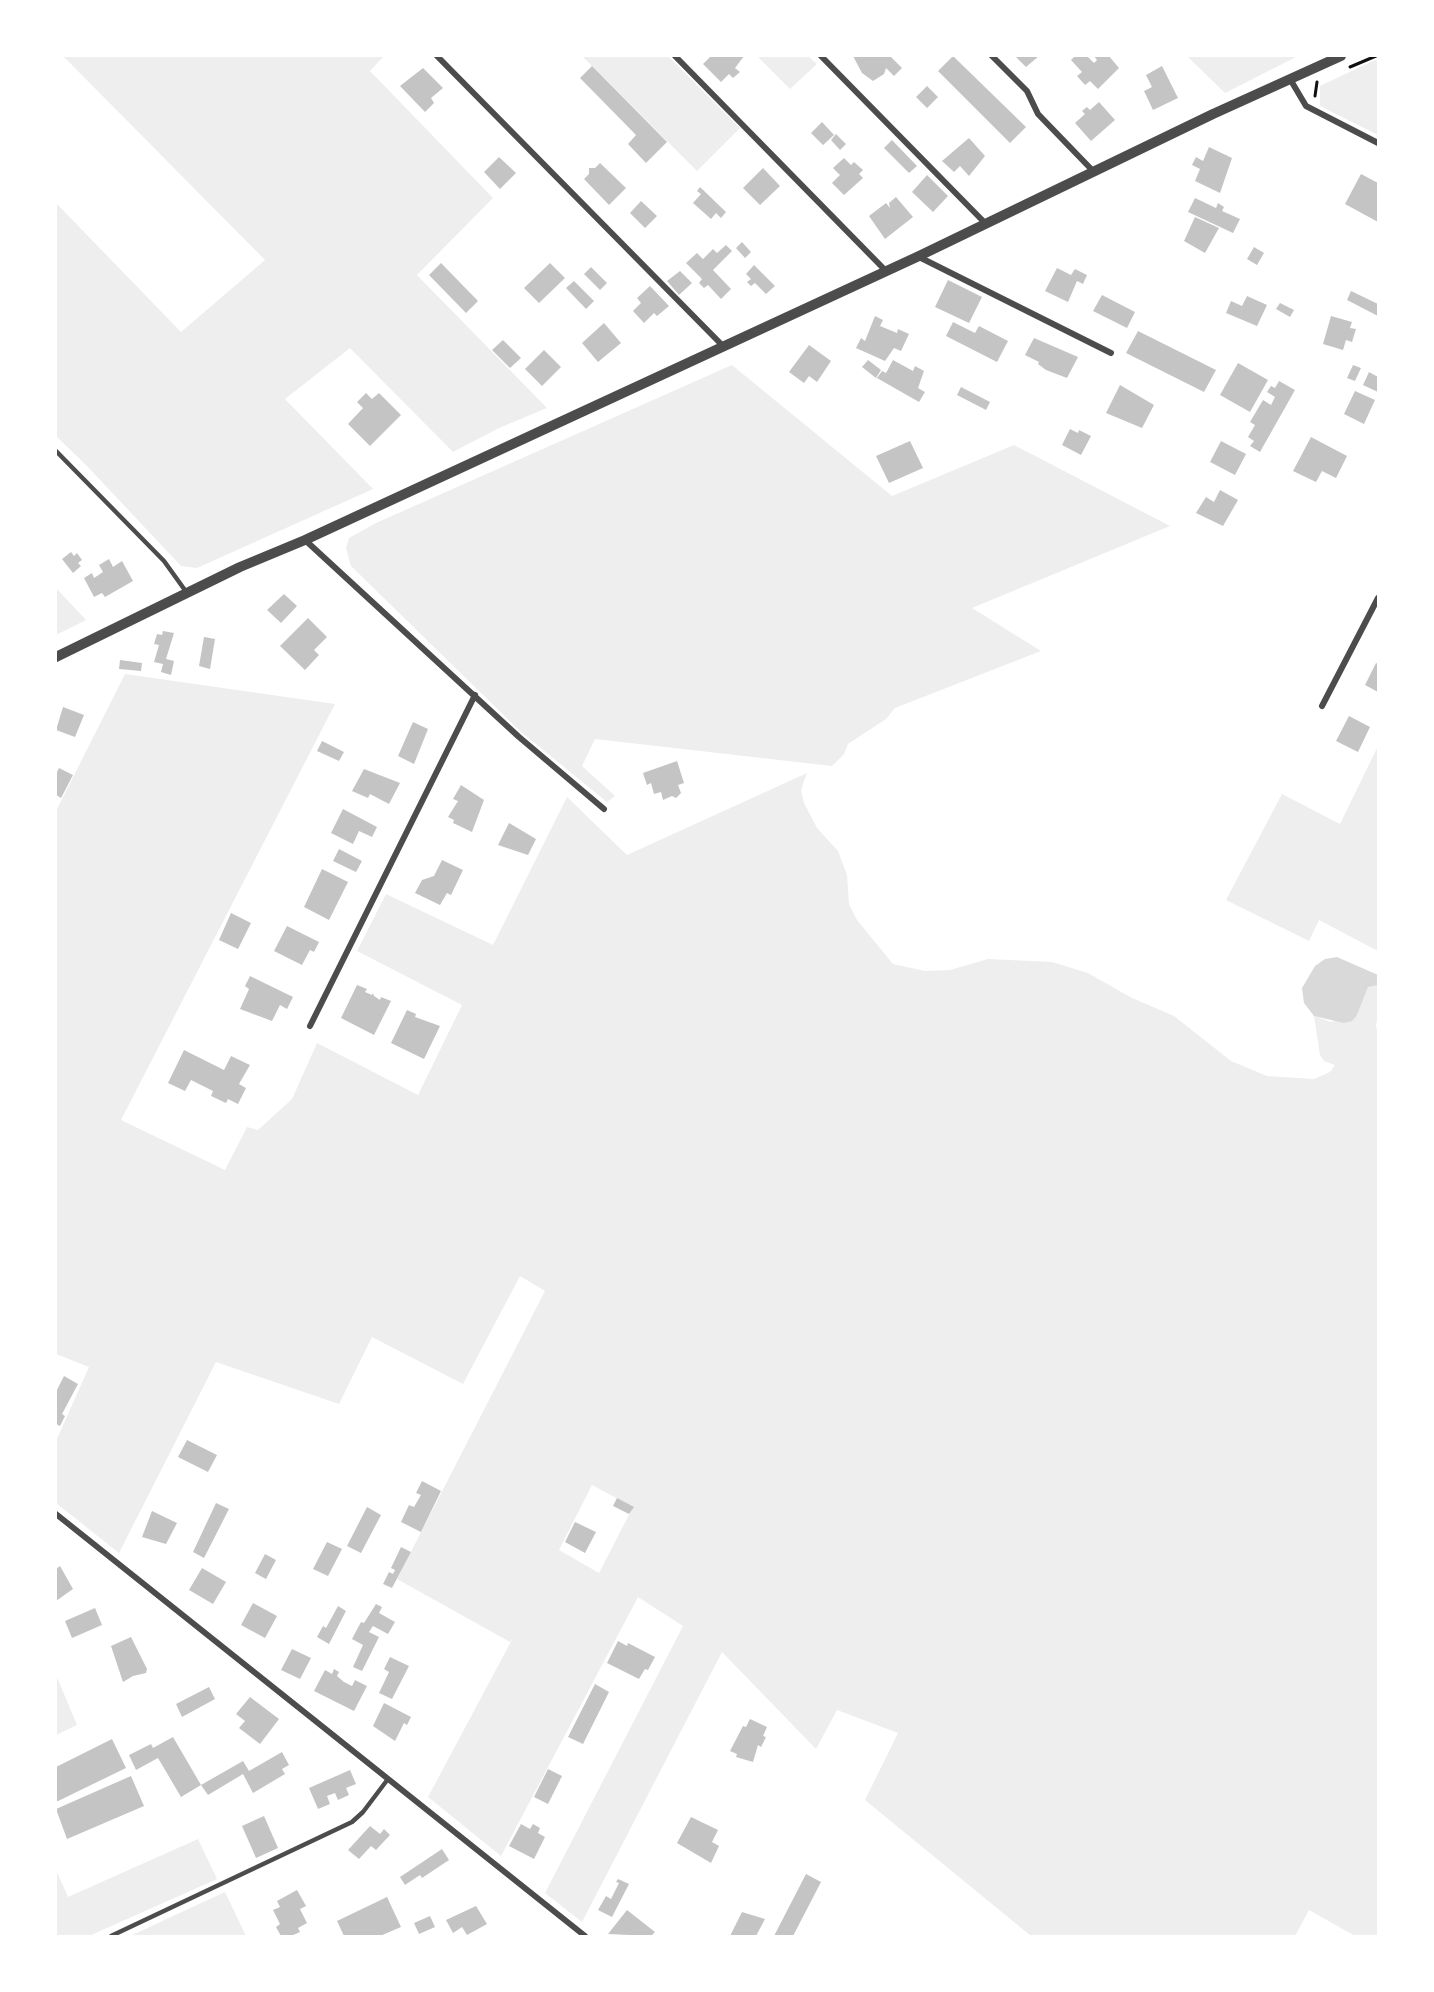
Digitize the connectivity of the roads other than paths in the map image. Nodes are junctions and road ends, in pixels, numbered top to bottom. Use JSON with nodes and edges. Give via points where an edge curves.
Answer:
{"nodes":[{"id":1,"x":437,"y":56,"type":"edge"},
{"id":2,"x":675,"y":56,"type":"edge"},
{"id":3,"x":821,"y":56,"type":"edge"},
{"id":4,"x":992,"y":56,"type":"edge"},
{"id":5,"x":1341,"y":56,"type":"edge"},
{"id":6,"x":1290,"y":79,"type":"junction"},
{"id":7,"x":1378,"y":143,"type":"edge"},
{"id":8,"x":1094,"y":172,"type":"junction"},
{"id":9,"x":986,"y":224,"type":"junction"},
{"id":10,"x":919,"y":256,"type":"junction"},
{"id":11,"x":886,"y":271,"type":"junction"},
{"id":12,"x":722,"y":345,"type":"junction"},
{"id":13,"x":1111,"y":353,"type":"dead end"},
{"id":14,"x":56,"y":451,"type":"edge"},
{"id":15,"x":305,"y":540,"type":"junction"},
{"id":16,"x":186,"y":593,"type":"junction"},
{"id":17,"x":1378,"y":598,"type":"edge"},
{"id":18,"x":56,"y":657,"type":"edge"},
{"id":19,"x":475,"y":695,"type":"junction"},
{"id":20,"x":1322,"y":706,"type":"dead end"},
{"id":21,"x":604,"y":809,"type":"dead end"},
{"id":22,"x":310,"y":1026,"type":"dead end"},
{"id":23,"x":56,"y":1514,"type":"edge"},
{"id":24,"x":388,"y":1779,"type":"junction"},
{"id":25,"x":111,"y":1936,"type":"edge"},
{"id":26,"x":585,"y":1936,"type":"edge"}],
"edges":[{"from":1,"to":12,"type":"street"},
{"from":2,"to":11,"type":"street"},
{"from":3,"to":9,"type":"street"},
{"from":4,"to":8,"type":"street","via":[[1027,90],[1038,114]]},
{"from":5,"to":6,"type":"street"},
{"from":6,"to":7,"type":"street","via":[[1306,106]]},
{"from":6,"to":8,"type":"street"},
{"from":8,"to":9,"type":"street"},
{"from":9,"to":10,"type":"street"},
{"from":10,"to":11,"type":"street"},
{"from":10,"to":13,"type":"street"},
{"from":11,"to":12,"type":"street"},
{"from":12,"to":15,"type":"street"},
{"from":14,"to":16,"type":"lane","via":[[164,561]]},
{"from":15,"to":16,"type":"street"},
{"from":15,"to":19,"type":"street"},
{"from":16,"to":18,"type":"street"},
{"from":17,"to":20,"type":"street"},
{"from":19,"to":21,"type":"street"},
{"from":19,"to":22,"type":"street"},
{"from":23,"to":24,"type":"street"},
{"from":24,"to":25,"type":"lane","via":[[363,1812],[344,1827]]},
{"from":24,"to":26,"type":"street"}]}
